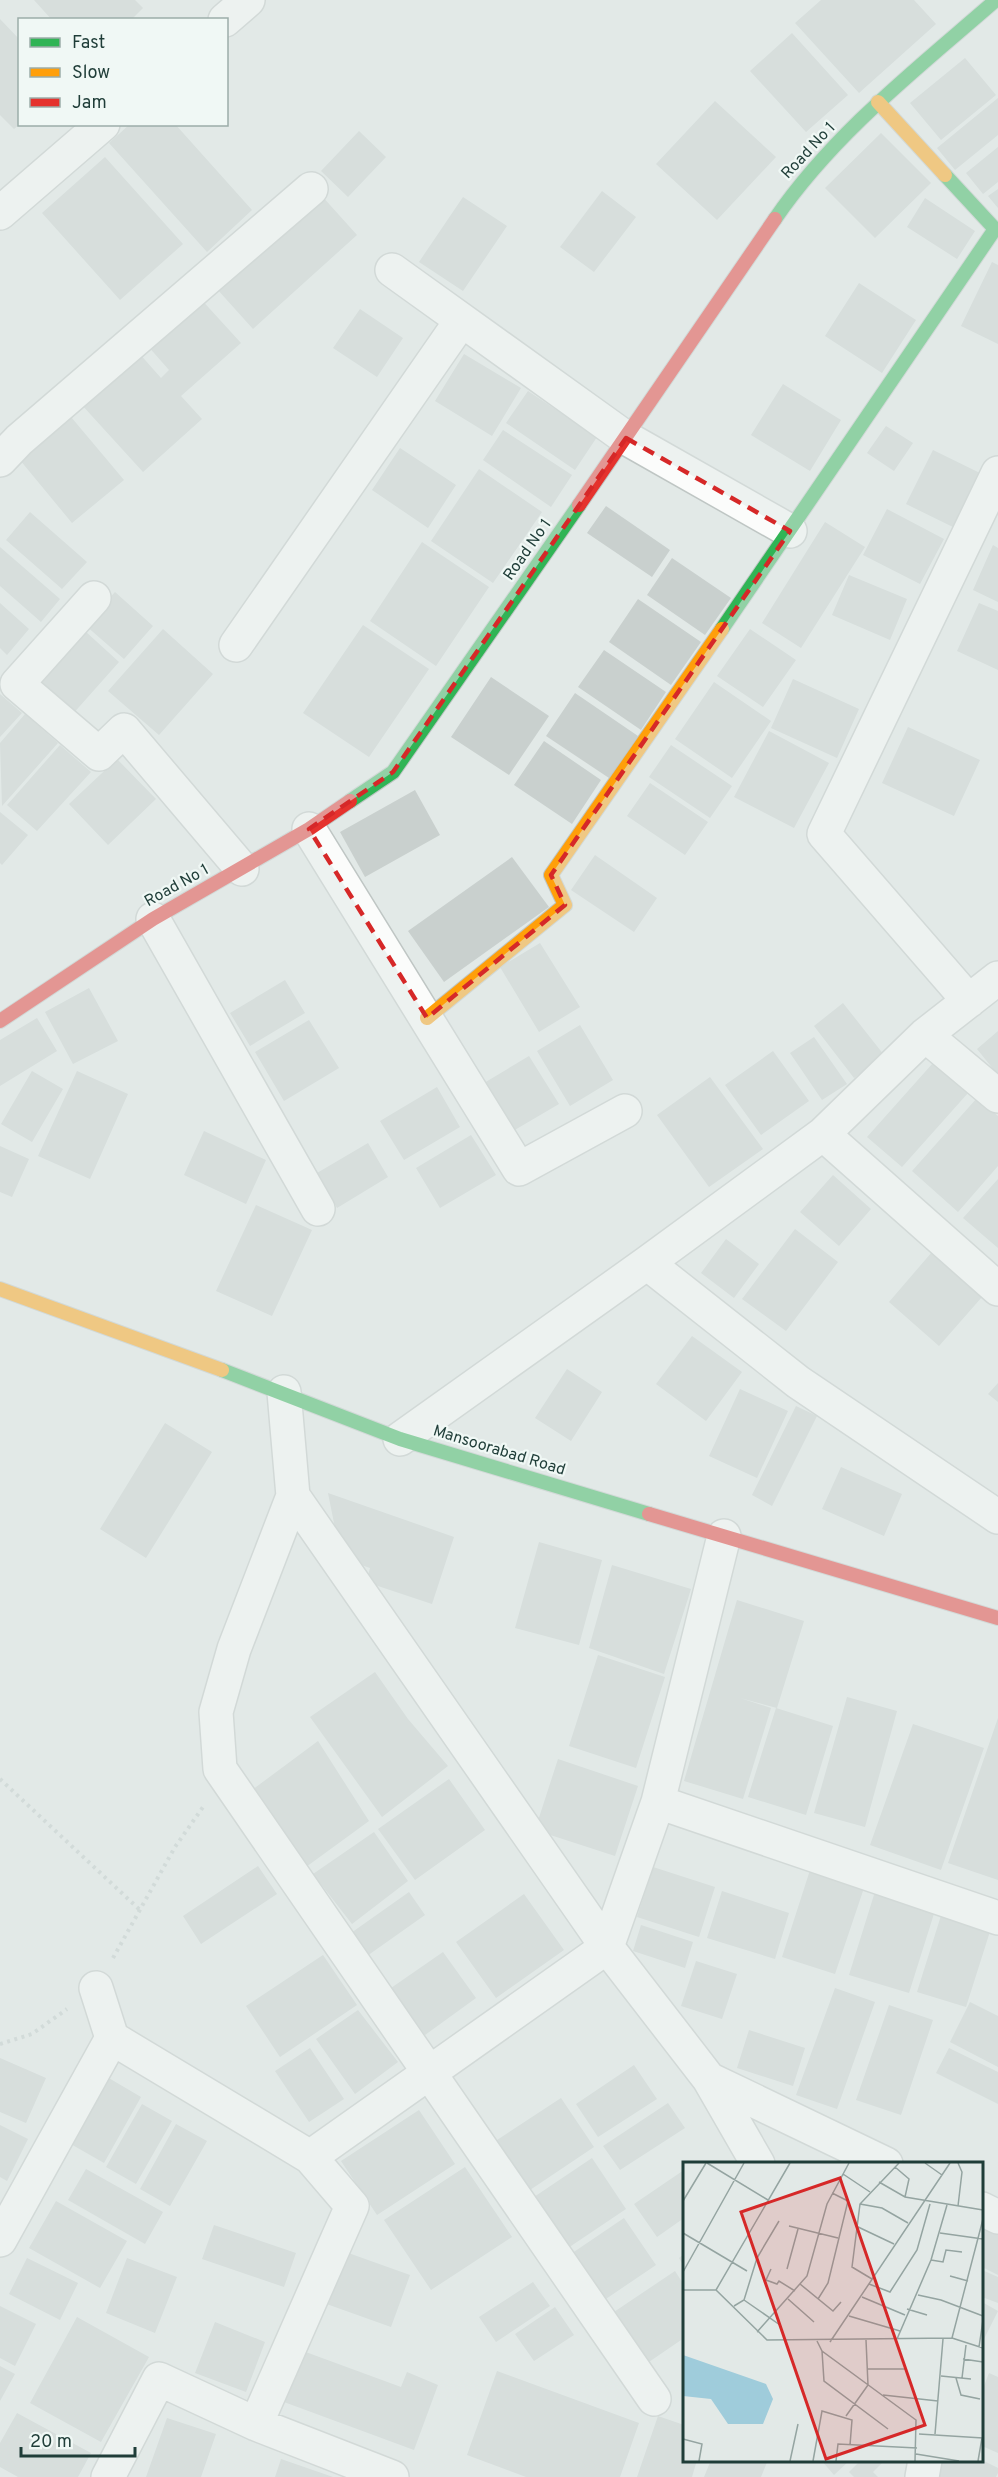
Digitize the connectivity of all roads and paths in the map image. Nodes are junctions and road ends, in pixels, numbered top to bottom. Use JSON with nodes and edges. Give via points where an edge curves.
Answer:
{"nodes":[{"id":1,"x":248,"y":0,"type":"edge"},
{"id":2,"x":996,"y":0,"type":"edge"},
{"id":3,"x":227,"y":18,"type":"edge"},
{"id":4,"x":878,"y":102,"type":"junction"},
{"id":5,"x":101,"y":126,"type":"edge"},
{"id":6,"x":310,"y":189,"type":"dead end"},
{"id":7,"x":0,"y":213,"type":"edge"},
{"id":8,"x":392,"y":270,"type":"dead end"},
{"id":9,"x":461,"y":321,"type":"junction"},
{"id":10,"x":626,"y":438,"type":"junction"},
{"id":11,"x":0,"y":460,"type":"edge"},
{"id":12,"x":996,"y":480,"type":"edge"},
{"id":13,"x":790,"y":531,"type":"junction"},
{"id":14,"x":94,"y":598,"type":"dead end"},
{"id":15,"x":236,"y":645,"type":"dead end"},
{"id":16,"x":309,"y":829,"type":"junction"},
{"id":17,"x":242,"y":869,"type":"junction"},
{"id":18,"x":153,"y":919,"type":"junction"},
{"id":19,"x":998,"y":978,"type":"edge"},
{"id":20,"x":969,"y":1000,"type":"junction"},
{"id":21,"x":427,"y":1018,"type":"junction"},
{"id":22,"x":0,"y":1021,"type":"edge"},
{"id":23,"x":925,"y":1035,"type":"junction"},
{"id":24,"x":998,"y":1096,"type":"edge"},
{"id":25,"x":625,"y":1111,"type":"dead end"},
{"id":26,"x":823,"y":1134,"type":"junction"},
{"id":27,"x":318,"y":1209,"type":"dead end"},
{"id":28,"x":647,"y":1263,"type":"junction"},
{"id":29,"x":0,"y":1289,"type":"edge"},
{"id":30,"x":998,"y":1289,"type":"edge"},
{"id":31,"x":284,"y":1392,"type":"junction"},
{"id":32,"x":400,"y":1439,"type":"junction"},
{"id":33,"x":293,"y":1496,"type":"junction"},
{"id":34,"x":998,"y":1517,"type":"edge"},
{"id":35,"x":724,"y":1536,"type":"junction"},
{"id":36,"x":998,"y":1618,"type":"edge"},
{"id":37,"x":0,"y":1779,"type":"edge"},
{"id":38,"x":229,"y":1782,"type":"junction"},
{"id":39,"x":658,"y":1802,"type":"junction"},
{"id":40,"x":141,"y":1911,"type":"junction"},
{"id":41,"x":998,"y":1918,"type":"edge"},
{"id":42,"x":607,"y":1947,"type":"junction"},
{"id":43,"x":96,"y":1988,"type":"junction"},
{"id":44,"x":112,"y":2038,"type":"junction"},
{"id":45,"x":0,"y":2044,"type":"edge"},
{"id":46,"x":429,"y":2072,"type":"junction"},
{"id":47,"x":709,"y":2079,"type":"junction"},
{"id":48,"x":310,"y":2157,"type":"junction"},
{"id":49,"x":757,"y":2162,"type":"edge"},
{"id":50,"x":884,"y":2162,"type":"edge"},
{"id":51,"x":983,"y":2210,"type":"edge"},
{"id":52,"x":998,"y":2217,"type":"edge"},
{"id":53,"x":0,"y":2240,"type":"edge"},
{"id":54,"x":654,"y":2399,"type":"dead end"},
{"id":55,"x":256,"y":2424,"type":"junction"},
{"id":56,"x":925,"y":2462,"type":"edge"},
{"id":57,"x":108,"y":2477,"type":"edge"},
{"id":58,"x":392,"y":2477,"type":"edge"},
{"id":59,"x":922,"y":2477,"type":"edge"}],
"edges":[{"from":1,"to":3,"type":"street"},
{"from":2,"to":4,"type":"street","name":"Road No 1"},
{"from":4,"to":10,"type":"street","name":"Road No 1","via":[[798,186]]},
{"from":4,"to":13,"type":"street","via":[[995,229]]},
{"from":5,"to":7,"type":"street"},
{"from":6,"to":11,"type":"street"},
{"from":8,"to":9,"type":"street"},
{"from":9,"to":10,"type":"street"},
{"from":9,"to":15,"type":"street"},
{"from":10,"to":13,"type":"street"},
{"from":10,"to":16,"type":"street","name":"Road No 1","via":[[393,772]]},
{"from":12,"to":20,"type":"street","via":[[824,834]]},
{"from":13,"to":21,"type":"street","via":[[551,875],[566,905]]},
{"from":14,"to":17,"type":"street","via":[[17,684],[99,754],[124,730]]},
{"from":16,"to":17,"type":"street","name":"Road No 1"},
{"from":16,"to":21,"type":"street"},
{"from":17,"to":18,"type":"street","name":"Road No 1"},
{"from":18,"to":22,"type":"street","name":"Road No 1"},
{"from":18,"to":27,"type":"street"},
{"from":19,"to":20,"type":"street"},
{"from":20,"to":23,"type":"street"},
{"from":21,"to":25,"type":"street","via":[[519,1169]]},
{"from":23,"to":24,"type":"street"},
{"from":23,"to":26,"type":"street"},
{"from":26,"to":28,"type":"street"},
{"from":26,"to":30,"type":"street"},
{"from":28,"to":32,"type":"street"},
{"from":28,"to":34,"type":"street","via":[[798,1382]]},
{"from":29,"to":31,"type":"street","name":"Mansoorabad Road"},
{"from":31,"to":32,"type":"street","name":"Mansoorabad Road"},
{"from":31,"to":33,"type":"street"},
{"from":32,"to":35,"type":"street","name":"Mansoorabad Road"},
{"from":33,"to":38,"type":"street","via":[[234,1649],[216,1713],[220,1769]]},
{"from":33,"to":42,"type":"street"},
{"from":35,"to":36,"type":"street","name":"Mansoorabad Road"},
{"from":35,"to":39,"type":"street"},
{"from":37,"to":40,"type":"path"},
{"from":38,"to":40,"type":"path","via":[[206,1803],[181,1838]]},
{"from":38,"to":46,"type":"street"},
{"from":39,"to":41,"type":"street"},
{"from":39,"to":42,"type":"street"},
{"from":40,"to":43,"type":"path"},
{"from":42,"to":46,"type":"street"},
{"from":42,"to":47,"type":"street"},
{"from":43,"to":44,"type":"street"},
{"from":43,"to":45,"type":"path","via":[[32,2034]]},
{"from":44,"to":48,"type":"street"},
{"from":44,"to":53,"type":"street"},
{"from":46,"to":48,"type":"street"},
{"from":46,"to":54,"type":"street"},
{"from":47,"to":49,"type":"street"},
{"from":47,"to":50,"type":"street"},
{"from":48,"to":55,"type":"street","via":[[352,2206]]},
{"from":51,"to":52,"type":"street"},
{"from":55,"to":57,"type":"street","via":[[159,2379]]},
{"from":55,"to":58,"type":"street"},
{"from":56,"to":59,"type":"street"}]}
